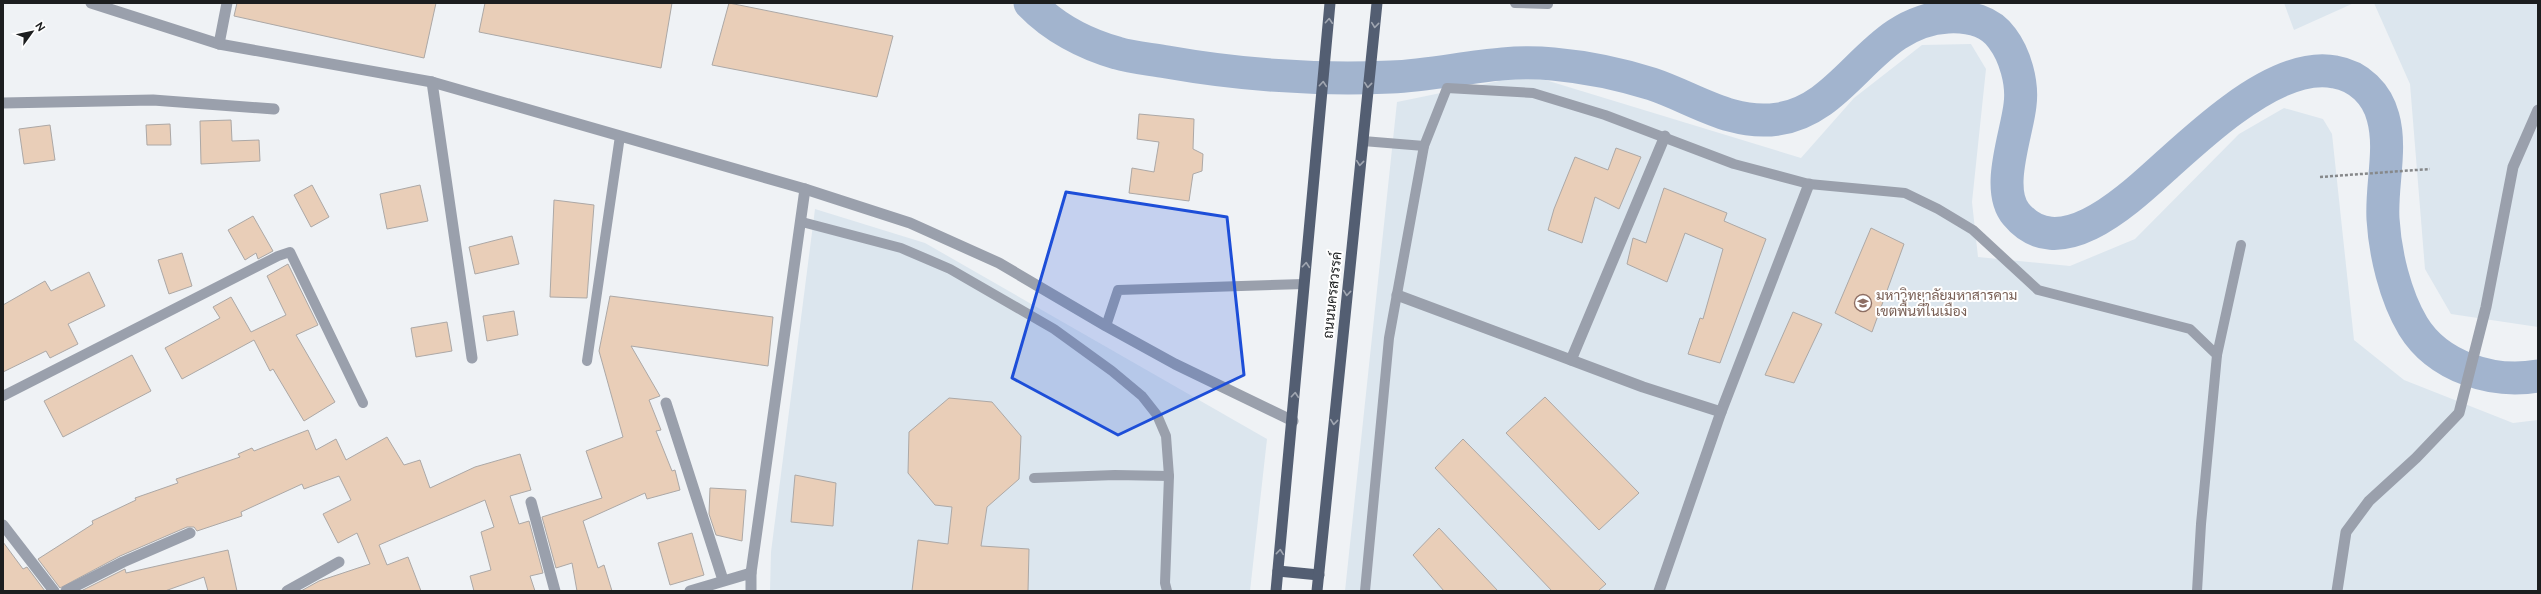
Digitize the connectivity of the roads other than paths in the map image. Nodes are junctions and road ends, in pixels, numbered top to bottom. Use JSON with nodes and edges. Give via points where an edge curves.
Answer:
{"nodes":[{"id":1,"x":91,"y":3,"type":"edge"},
{"id":2,"x":227,"y":3,"type":"edge"},
{"id":3,"x":1330,"y":3,"type":"edge"},
{"id":4,"x":1377,"y":3,"type":"edge"},
{"id":5,"x":1516,"y":3,"type":"edge"},
{"id":6,"x":1548,"y":4,"type":"dead end"},
{"id":7,"x":219,"y":44,"type":"junction"},
{"id":8,"x":432,"y":82,"type":"junction"},
{"id":9,"x":3,"y":103,"type":"edge"},
{"id":10,"x":274,"y":109,"type":"dead end"},
{"id":11,"x":2538,"y":110,"type":"edge"},
{"id":12,"x":620,"y":136,"type":"junction"},
{"id":13,"x":1665,"y":136,"type":"junction"},
{"id":14,"x":1363,"y":141,"type":"junction"},
{"id":15,"x":1424,"y":146,"type":"junction"},
{"id":16,"x":1809,"y":184,"type":"junction"},
{"id":17,"x":805,"y":190,"type":"junction"},
{"id":18,"x":802,"y":222,"type":"junction"},
{"id":19,"x":2241,"y":245,"type":"dead end"},
{"id":20,"x":1304,"y":284,"type":"junction"},
{"id":21,"x":1397,"y":295,"type":"junction"},
{"id":22,"x":1106,"y":326,"type":"junction"},
{"id":23,"x":2217,"y":355,"type":"junction"},
{"id":24,"x":472,"y":358,"type":"dead end"},
{"id":25,"x":1572,"y":360,"type":"junction"},
{"id":26,"x":587,"y":361,"type":"dead end"},
{"id":27,"x":3,"y":396,"type":"edge"},
{"id":28,"x":363,"y":403,"type":"dead end"},
{"id":29,"x":666,"y":403,"type":"dead end"},
{"id":30,"x":1721,"y":412,"type":"junction"},
{"id":31,"x":1293,"y":421,"type":"junction"},
{"id":32,"x":1169,"y":476,"type":"junction"},
{"id":33,"x":1034,"y":478,"type":"dead end"},
{"id":34,"x":531,"y":502,"type":"dead end"},
{"id":35,"x":3,"y":524,"type":"edge"},
{"id":36,"x":190,"y":533,"type":"dead end"},
{"id":37,"x":338,"y":562,"type":"dead end"},
{"id":38,"x":1278,"y":571,"type":"junction"},
{"id":39,"x":751,"y":573,"type":"junction"},
{"id":40,"x":1319,"y":575,"type":"junction"},
{"id":41,"x":723,"y":580,"type":"junction"},
{"id":42,"x":54,"y":591,"type":"edge"},
{"id":43,"x":66,"y":591,"type":"edge"},
{"id":44,"x":287,"y":591,"type":"edge"},
{"id":45,"x":554,"y":591,"type":"edge"},
{"id":46,"x":690,"y":591,"type":"edge"},
{"id":47,"x":751,"y":591,"type":"edge"},
{"id":48,"x":1167,"y":591,"type":"edge"},
{"id":49,"x":1276,"y":591,"type":"edge"},
{"id":50,"x":1317,"y":591,"type":"edge"},
{"id":51,"x":1365,"y":591,"type":"edge"},
{"id":52,"x":1659,"y":591,"type":"edge"},
{"id":53,"x":2197,"y":591,"type":"edge"},
{"id":54,"x":2337,"y":591,"type":"edge"}],
"edges":[{"from":1,"to":7,"type":"street"},
{"from":2,"to":7,"type":"street"},
{"from":20,"to":3,"type":"main road","name":"ถนนนครสวรรค์","one_way":true},
{"from":4,"to":14,"type":"main road","name":"ถนนนครสวรรค์","one_way":true},
{"from":5,"to":6,"type":"lane"},
{"from":7,"to":8,"type":"street"},
{"from":8,"to":12,"type":"street"},
{"from":8,"to":24,"type":"street"},
{"from":9,"to":10,"type":"street","via":[[153,100]]},
{"from":11,"to":54,"type":"street","via":[[2513,167],[2486,306],[2459,413],[2416,458],[2369,501],[2346,532]]},
{"from":12,"to":17,"type":"street"},
{"from":12,"to":26,"type":"lane"},
{"from":13,"to":15,"type":"lane","via":[[1533,93],[1447,88]]},
{"from":13,"to":16,"type":"lane","via":[[1734,164]]},
{"from":13,"to":25,"type":"street"},
{"from":14,"to":15,"type":"lane"},
{"from":14,"to":40,"type":"main road","name":"ถนนนครสวรรค์","one_way":true},
{"from":15,"to":21,"type":"lane"},
{"from":16,"to":23,"type":"lane","via":[[1905,193],[1973,230],[2038,290],[2190,329]]},
{"from":16,"to":30,"type":"street"},
{"from":17,"to":18,"type":"street"},
{"from":17,"to":22,"type":"street","via":[[910,223],[999,263]]},
{"from":18,"to":32,"type":"lane","via":[[901,248],[950,269],[1054,329],[1142,396],[1157,415],[1166,436]]},
{"from":18,"to":39,"type":"street"},
{"from":19,"to":23,"type":"lane"},
{"from":20,"to":22,"type":"lane","via":[[1118,290]]},
{"from":31,"to":20,"type":"main road","name":"ถนนนครสวรรค์","one_way":true},
{"from":21,"to":25,"type":"street","via":[[1497,330]]},
{"from":21,"to":51,"type":"lane","via":[[1389,338],[1378,438]]},
{"from":22,"to":31,"type":"street","via":[[1175,364]]},
{"from":23,"to":53,"type":"lane"},
{"from":25,"to":30,"type":"street"},
{"from":27,"to":28,"type":"lane","via":[[290,252]]},
{"from":29,"to":41,"type":"street"},
{"from":30,"to":52,"type":"street"},
{"from":38,"to":31,"type":"main road","name":"ถนนนครสวรรค์","one_way":true},
{"from":32,"to":33,"type":"lane"},
{"from":32,"to":48,"type":"lane","via":[[1165,583]]},
{"from":34,"to":45,"type":"street"},
{"from":35,"to":42,"type":"street"},
{"from":36,"to":43,"type":"street","via":[[123,562]]},
{"from":37,"to":44,"type":"street"},
{"from":38,"to":40,"type":"main road"},
{"from":38,"to":49,"type":"main road","name":"ถนนนครสวรรค์"},
{"from":39,"to":41,"type":"street"},
{"from":39,"to":47,"type":"street"},
{"from":40,"to":50,"type":"main road","name":"ถนนนครสวรรค์"},
{"from":41,"to":46,"type":"street"}]}
